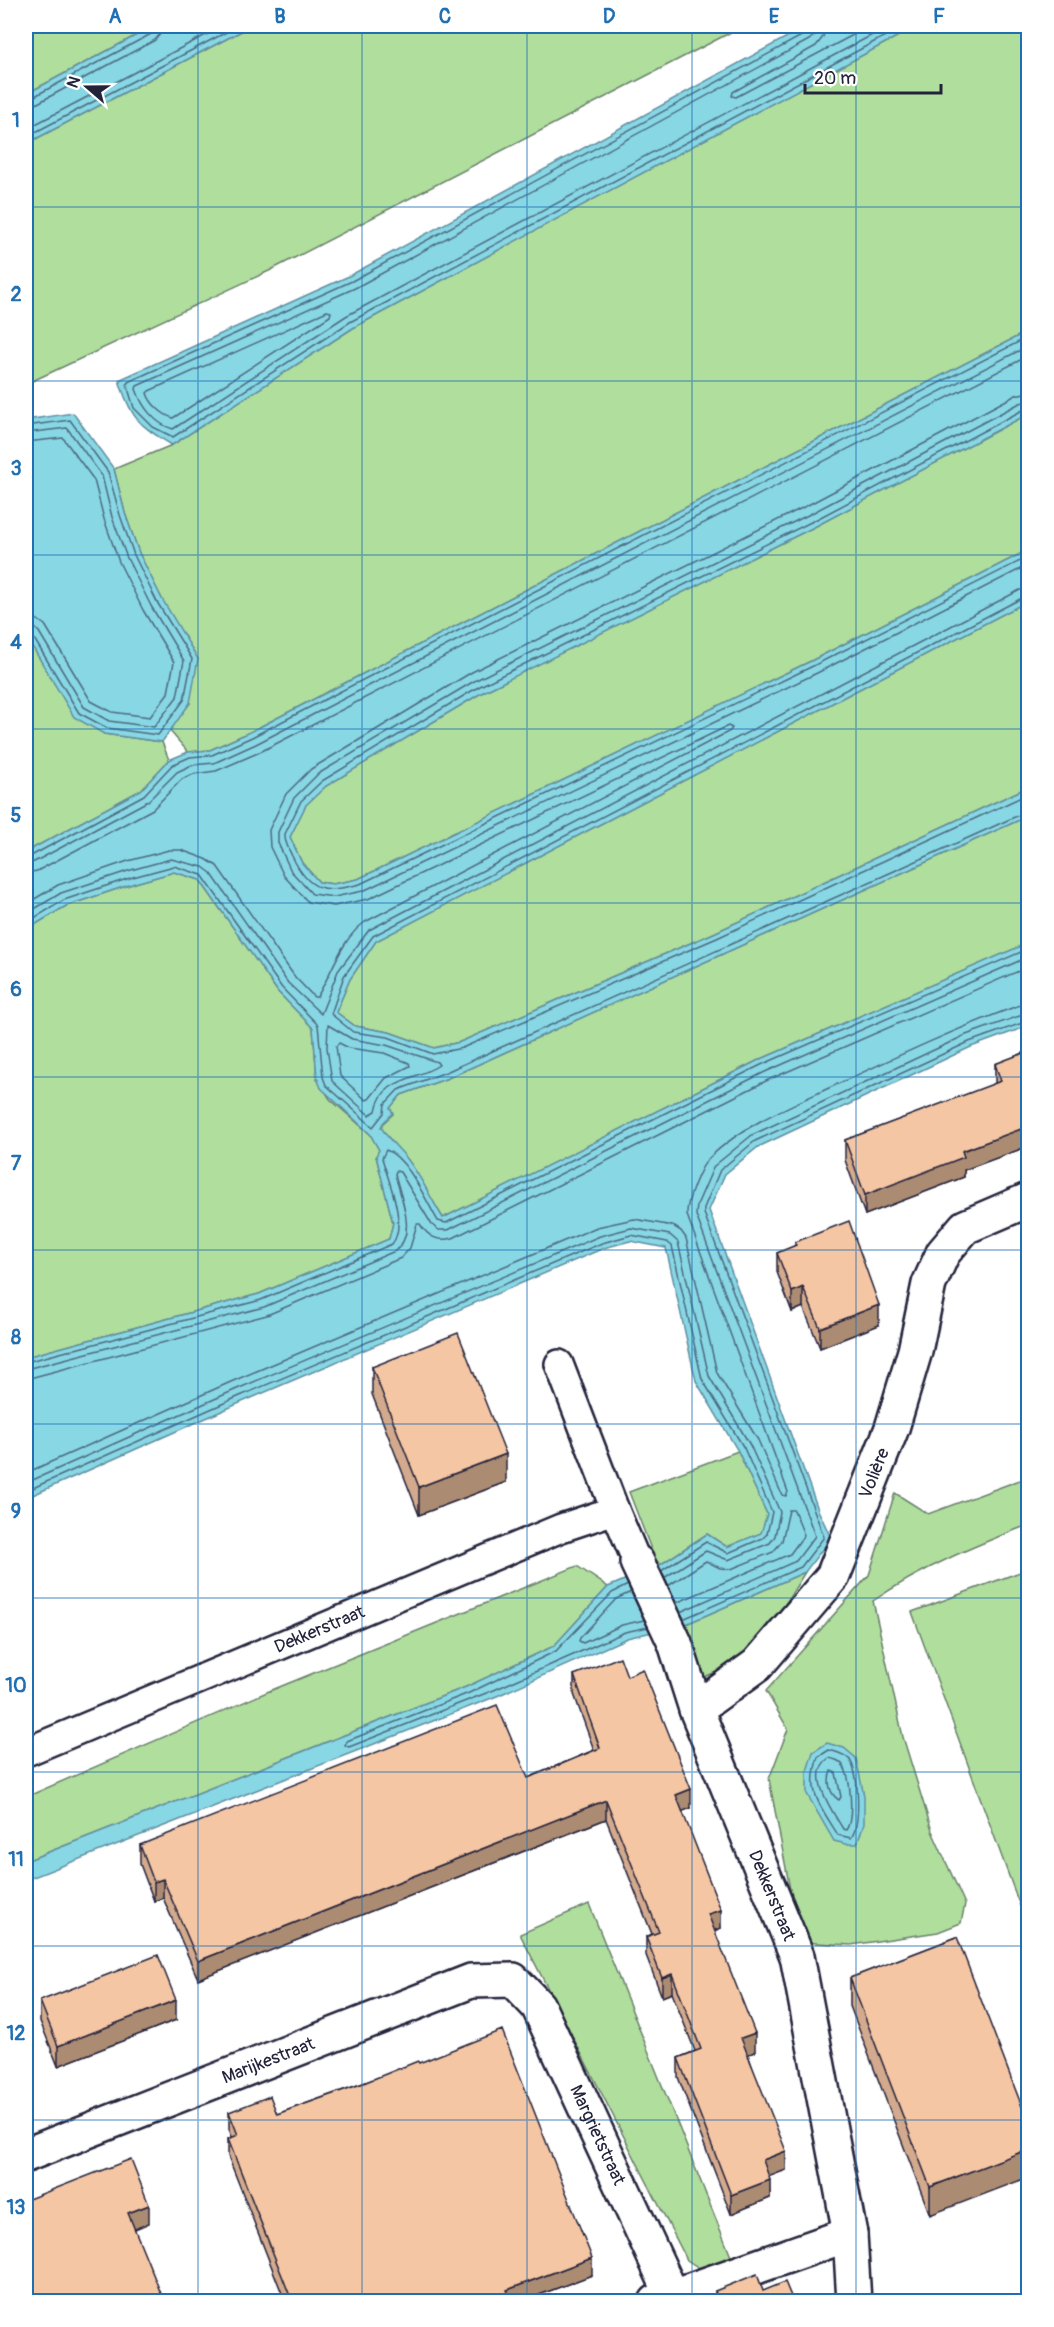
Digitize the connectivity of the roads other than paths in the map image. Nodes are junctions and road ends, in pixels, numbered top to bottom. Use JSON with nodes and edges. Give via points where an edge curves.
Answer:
{"nodes":[{"id":1,"x":1014,"y":1205,"type":"edge"},
{"id":2,"x":559,"y":1364,"type":"dead end"},
{"id":3,"x":615,"y":1510,"type":"junction"},
{"id":4,"x":637,"y":1562,"type":"joint"},
{"id":5,"x":696,"y":1709,"type":"junction"},
{"id":6,"x":26,"y":1752,"type":"edge"},
{"id":7,"x":513,"y":1980,"type":"joint"},
{"id":8,"x":26,"y":2155,"type":"edge"},
{"id":9,"x":850,"y":2234,"type":"junction"},
{"id":10,"x":664,"y":2298,"type":"edge"},
{"id":11,"x":854,"y":2301,"type":"edge"}],
"edges":[{"from":1,"to":5,"type":"street","name":"Volière","via":[[965,1227],[943,1253],[928,1284],[915,1351],[892,1428],[834,1576],[757,1665]]},
{"from":2,"to":3,"type":"lane","name":"Dekkerstraat"},
{"from":3,"to":4,"type":"lane","name":"Dekkerstraat"},
{"from":3,"to":6,"type":"lane","name":"Dekkerstraat","via":[[561,1528]]},
{"from":4,"to":5,"type":"street","name":"Dekkerstraat","via":[[675,1643]]},
{"from":5,"to":9,"type":"street","name":"Dekkerstraat","via":[[797,1956]]},
{"from":7,"to":8,"type":"street","name":"Marijkestraat","via":[[471,1981]]},
{"from":7,"to":10,"type":"street","name":"Margrietstraat","via":[[538,2006]]},
{"from":9,"to":10,"type":"street"},
{"from":9,"to":11,"type":"street","name":"Dekkerstraat"}]}
